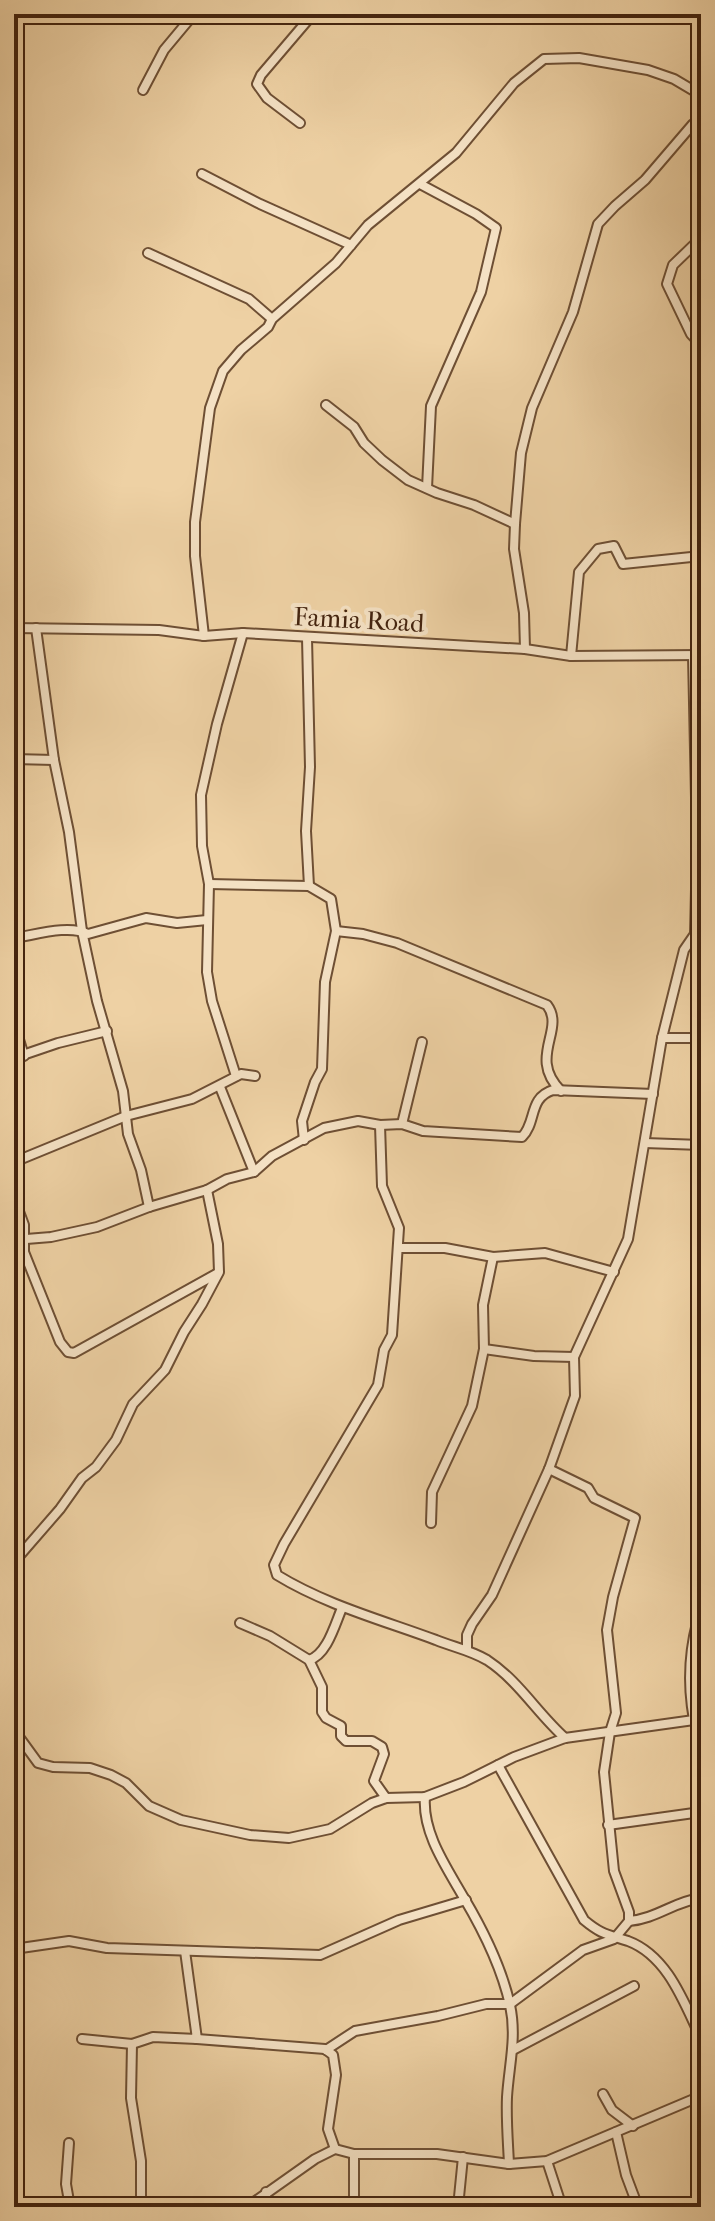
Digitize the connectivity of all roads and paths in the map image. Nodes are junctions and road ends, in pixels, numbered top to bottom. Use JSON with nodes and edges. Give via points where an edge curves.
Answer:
{"nodes":[{"id":1,"x":194,"y":14,"type":"edge"},
{"id":2,"x":313,"y":14,"type":"edge"},
{"id":3,"x":143,"y":90,"type":"dead end"},
{"id":4,"x":701,"y":95,"type":"edge"},
{"id":5,"x":701,"y":118,"type":"edge"},
{"id":6,"x":300,"y":123,"type":"dead end"},
{"id":7,"x":202,"y":174,"type":"dead end"},
{"id":8,"x":420,"y":184,"type":"junction"},
{"id":9,"x":701,"y":238,"type":"edge"},
{"id":10,"x":351,"y":245,"type":"junction"},
{"id":11,"x":148,"y":253,"type":"dead end"},
{"id":12,"x":272,"y":319,"type":"junction"},
{"id":13,"x":701,"y":345,"type":"edge"},
{"id":14,"x":326,"y":405,"type":"dead end"},
{"id":15,"x":427,"y":488,"type":"junction"},
{"id":16,"x":515,"y":524,"type":"junction"},
{"id":17,"x":701,"y":556,"type":"edge"},
{"id":18,"x":14,"y":628,"type":"edge"},
{"id":19,"x":36,"y":628,"type":"junction"},
{"id":20,"x":243,"y":633,"type":"junction"},
{"id":21,"x":204,"y":636,"type":"junction"},
{"id":22,"x":307,"y":638,"type":"junction"},
{"id":23,"x":525,"y":649,"type":"junction"},
{"id":24,"x":697,"y":655,"type":"edge"},
{"id":25,"x":571,"y":656,"type":"junction"},
{"id":26,"x":14,"y":759,"type":"edge"},
{"id":27,"x":54,"y":760,"type":"junction"},
{"id":28,"x":209,"y":884,"type":"junction"},
{"id":29,"x":309,"y":886,"type":"junction"},
{"id":30,"x":207,"y":920,"type":"junction"},
{"id":31,"x":82,"y":931,"type":"junction"},
{"id":32,"x":336,"y":931,"type":"junction"},
{"id":33,"x":698,"y":932,"type":"edge"},
{"id":34,"x":14,"y":938,"type":"edge"},
{"id":35,"x":14,"y":1023,"type":"edge"},
{"id":36,"x":107,"y":1031,"type":"junction"},
{"id":37,"x":662,"y":1038,"type":"junction"},
{"id":38,"x":701,"y":1038,"type":"edge"},
{"id":39,"x":422,"y":1042,"type":"dead end"},
{"id":40,"x":24,"y":1056,"type":"junction"},
{"id":41,"x":14,"y":1058,"type":"edge"},
{"id":42,"x":236,"y":1076,"type":"junction"},
{"id":43,"x":255,"y":1076,"type":"dead end"},
{"id":44,"x":220,"y":1087,"type":"junction"},
{"id":45,"x":561,"y":1091,"type":"junction"},
{"id":46,"x":653,"y":1094,"type":"junction"},
{"id":47,"x":126,"y":1116,"type":"junction"},
{"id":48,"x":402,"y":1124,"type":"junction"},
{"id":49,"x":380,"y":1125,"type":"junction"},
{"id":50,"x":304,"y":1140,"type":"junction"},
{"id":51,"x":645,"y":1143,"type":"junction"},
{"id":52,"x":701,"y":1145,"type":"edge"},
{"id":53,"x":14,"y":1162,"type":"edge"},
{"id":54,"x":254,"y":1172,"type":"junction"},
{"id":55,"x":207,"y":1190,"type":"junction"},
{"id":56,"x":14,"y":1198,"type":"edge"},
{"id":57,"x":149,"y":1207,"type":"junction"},
{"id":58,"x":18,"y":1239,"type":"edge"},
{"id":59,"x":399,"y":1248,"type":"junction"},
{"id":60,"x":493,"y":1257,"type":"junction"},
{"id":61,"x":219,"y":1272,"type":"junction"},
{"id":62,"x":614,"y":1272,"type":"junction"},
{"id":63,"x":484,"y":1349,"type":"junction"},
{"id":64,"x":574,"y":1357,"type":"junction"},
{"id":65,"x":549,"y":1469,"type":"junction"},
{"id":66,"x":431,"y":1523,"type":"dead end"},
{"id":67,"x":14,"y":1562,"type":"edge"},
{"id":68,"x":342,"y":1608,"type":"junction"},
{"id":69,"x":701,"y":1609,"type":"edge"},
{"id":70,"x":240,"y":1623,"type":"dead end"},
{"id":71,"x":467,"y":1649,"type":"junction"},
{"id":72,"x":309,"y":1660,"type":"junction"},
{"id":73,"x":698,"y":1720,"type":"edge"},
{"id":74,"x":14,"y":1730,"type":"edge"},
{"id":75,"x":610,"y":1732,"type":"junction"},
{"id":76,"x":565,"y":1738,"type":"junction"},
{"id":77,"x":498,"y":1765,"type":"junction"},
{"id":78,"x":425,"y":1797,"type":"junction"},
{"id":79,"x":386,"y":1798,"type":"junction"},
{"id":80,"x":701,"y":1812,"type":"edge"},
{"id":81,"x":608,"y":1825,"type":"junction"},
{"id":82,"x":701,"y":1898,"type":"edge"},
{"id":83,"x":466,"y":1900,"type":"junction"},
{"id":84,"x":629,"y":1921,"type":"junction"},
{"id":85,"x":614,"y":1939,"type":"junction"},
{"id":86,"x":14,"y":1949,"type":"edge"},
{"id":87,"x":185,"y":1951,"type":"junction"},
{"id":88,"x":634,"y":1986,"type":"dead end"},
{"id":89,"x":510,"y":2004,"type":"junction"},
{"id":90,"x":701,"y":2038,"type":"edge"},
{"id":91,"x":82,"y":2039,"type":"dead end"},
{"id":92,"x":197,"y":2039,"type":"junction"},
{"id":93,"x":132,"y":2044,"type":"junction"},
{"id":94,"x":326,"y":2050,"type":"junction"},
{"id":95,"x":513,"y":2050,"type":"junction"},
{"id":96,"x":603,"y":2094,"type":"dead end"},
{"id":97,"x":701,"y":2096,"type":"edge"},
{"id":98,"x":633,"y":2126,"type":"junction"},
{"id":99,"x":616,"y":2132,"type":"junction"},
{"id":100,"x":69,"y":2143,"type":"dead end"},
{"id":101,"x":335,"y":2149,"type":"junction"},
{"id":102,"x":354,"y":2154,"type":"junction"},
{"id":103,"x":463,"y":2157,"type":"junction"},
{"id":104,"x":547,"y":2161,"type":"junction"},
{"id":105,"x":509,"y":2164,"type":"junction"},
{"id":106,"x":266,"y":2192,"type":"junction"},
{"id":107,"x":143,"y":2204,"type":"edge"},
{"id":108,"x":70,"y":2207,"type":"edge"},
{"id":109,"x":129,"y":2207,"type":"edge"},
{"id":110,"x":247,"y":2207,"type":"edge"},
{"id":111,"x":266,"y":2207,"type":"edge"},
{"id":112,"x":354,"y":2207,"type":"edge"},
{"id":113,"x":458,"y":2207,"type":"edge"},
{"id":114,"x":562,"y":2207,"type":"edge"},
{"id":115,"x":638,"y":2207,"type":"edge"}],
"edges":[{"from":1,"to":3,"type":"street","via":[[164,50]]},
{"from":2,"to":6,"type":"street","via":[[257,84]]},
{"from":4,"to":8,"type":"street","via":[[648,70],[579,58],[544,59],[514,83],[468,140]]},
{"from":5,"to":16,"type":"street","via":[[598,224],[573,312],[532,408],[521,453]]},
{"from":7,"to":10,"type":"street"},
{"from":8,"to":10,"type":"street"},
{"from":8,"to":15,"type":"street","via":[[496,228],[481,292],[431,406]]},
{"from":9,"to":13,"type":"street","via":[[673,265],[667,284]]},
{"from":10,"to":12,"type":"street"},
{"from":11,"to":12,"type":"street","via":[[249,299]]},
{"from":12,"to":21,"type":"street","via":[[223,371],[210,408],[195,522]]},
{"from":14,"to":15,"type":"street","via":[[382,460]]},
{"from":15,"to":16,"type":"street"},
{"from":16,"to":23,"type":"street"},
{"from":17,"to":25,"type":"street","via":[[623,564],[614,546],[598,549],[579,572]]},
{"from":18,"to":19,"type":"street","name":"Famia Road"},
{"from":19,"to":21,"type":"street","name":"Famia Road"},
{"from":19,"to":27,"type":"street"},
{"from":20,"to":21,"type":"street","name":"Famia Road"},
{"from":20,"to":22,"type":"street","name":"Famia Road"},
{"from":20,"to":28,"type":"street","via":[[201,795]]},
{"from":22,"to":23,"type":"street","name":"Famia Road"},
{"from":22,"to":29,"type":"street"},
{"from":23,"to":25,"type":"street","name":"Famia Road"},
{"from":24,"to":25,"type":"street","name":"Famia Road"},
{"from":24,"to":33,"type":"street"},
{"from":26,"to":27,"type":"street"},
{"from":27,"to":31,"type":"street"},
{"from":28,"to":29,"type":"street"},
{"from":28,"to":30,"type":"street"},
{"from":29,"to":32,"type":"street","via":[[331,899]]},
{"from":30,"to":31,"type":"street","via":[[146,918],[103,931]]},
{"from":30,"to":42,"type":"street","via":[[212,1001]]},
{"from":31,"to":34,"type":"street"},
{"from":31,"to":36,"type":"street"},
{"from":32,"to":45,"type":"street","via":[[397,943],[547,1005],[554,1019],[547,1069]]},
{"from":32,"to":50,"type":"street","via":[[325,982],[322,1069],[302,1121]]},
{"from":33,"to":37,"type":"street","via":[[684,950]]},
{"from":35,"to":40,"type":"street"},
{"from":36,"to":40,"type":"street"},
{"from":36,"to":47,"type":"street"},
{"from":37,"to":38,"type":"street"},
{"from":37,"to":46,"type":"street"},
{"from":39,"to":48,"type":"street"},
{"from":40,"to":41,"type":"street"},
{"from":42,"to":43,"type":"street"},
{"from":42,"to":44,"type":"street"},
{"from":44,"to":47,"type":"street"},
{"from":44,"to":54,"type":"street"},
{"from":45,"to":46,"type":"street"},
{"from":45,"to":48,"type":"street","via":[[538,1098],[522,1137],[423,1131]]},
{"from":46,"to":51,"type":"street"},
{"from":47,"to":53,"type":"street"},
{"from":47,"to":57,"type":"street"},
{"from":48,"to":49,"type":"street"},
{"from":49,"to":50,"type":"street","via":[[358,1121],[324,1128]]},
{"from":49,"to":59,"type":"street","via":[[382,1186],[399,1228]]},
{"from":50,"to":54,"type":"street"},
{"from":51,"to":52,"type":"street"},
{"from":51,"to":62,"type":"street","via":[[628,1239]]},
{"from":54,"to":55,"type":"street"},
{"from":55,"to":57,"type":"street"},
{"from":55,"to":61,"type":"street"},
{"from":56,"to":58,"type":"street","via":[[24,1225]]},
{"from":57,"to":58,"type":"street","via":[[97,1227]]},
{"from":58,"to":61,"type":"street","via":[[60,1342],[74,1353]]},
{"from":59,"to":60,"type":"street","via":[[445,1248]]},
{"from":59,"to":68,"type":"street","via":[[392,1335],[378,1385],[274,1565],[277,1575]]},
{"from":60,"to":62,"type":"street","via":[[545,1253]]},
{"from":60,"to":63,"type":"street","via":[[483,1305]]},
{"from":61,"to":67,"type":"street","via":[[165,1370],[133,1404],[116,1440]]},
{"from":62,"to":64,"type":"street"},
{"from":63,"to":64,"type":"street"},
{"from":63,"to":66,"type":"street","via":[[472,1406],[432,1492]]},
{"from":64,"to":65,"type":"street","via":[[575,1396]]},
{"from":65,"to":71,"type":"street","via":[[492,1595],[472,1624]]},
{"from":65,"to":75,"type":"street","via":[[635,1518],[607,1630],[616,1697]]},
{"from":68,"to":71,"type":"street"},
{"from":68,"to":72,"type":"street","via":[[323,1650]]},
{"from":69,"to":73,"type":"street","via":[[689,1693]]},
{"from":70,"to":72,"type":"street"},
{"from":71,"to":76,"type":"street","via":[[513,1680]]},
{"from":72,"to":79,"type":"street","via":[[322,1687],[322,1712],[341,1726],[341,1736],[382,1747],[374,1781]]},
{"from":73,"to":75,"type":"street"},
{"from":74,"to":79,"type":"street","via":[[38,1763],[90,1768],[126,1783],[149,1806],[181,1820],[250,1835],[289,1838],[330,1829]]},
{"from":75,"to":76,"type":"street"},
{"from":75,"to":81,"type":"street","via":[[604,1772]]},
{"from":76,"to":77,"type":"street"},
{"from":77,"to":78,"type":"street"},
{"from":77,"to":85,"type":"street","via":[[584,1920]]},
{"from":78,"to":79,"type":"street"},
{"from":78,"to":83,"type":"street","via":[[428,1826],[444,1866]]},
{"from":80,"to":81,"type":"street"},
{"from":81,"to":84,"type":"street"},
{"from":82,"to":84,"type":"street"},
{"from":83,"to":87,"type":"street","via":[[399,1920],[320,1955]]},
{"from":83,"to":89,"type":"street"},
{"from":84,"to":85,"type":"street"},
{"from":85,"to":89,"type":"street","via":[[583,1950]]},
{"from":85,"to":90,"type":"street","via":[[647,1953],[670,1975]]},
{"from":86,"to":87,"type":"street","via":[[69,1941]]},
{"from":87,"to":92,"type":"street"},
{"from":88,"to":95,"type":"street"},
{"from":89,"to":94,"type":"street","via":[[486,2004],[355,2031]]},
{"from":89,"to":95,"type":"street"},
{"from":91,"to":93,"type":"street"},
{"from":92,"to":93,"type":"street","via":[[153,2037]]},
{"from":92,"to":94,"type":"street"},
{"from":93,"to":107,"type":"street","via":[[131,2098]]},
{"from":94,"to":101,"type":"street","via":[[333,2055],[336,2075],[328,2129]]},
{"from":95,"to":105,"type":"street","via":[[507,2096]]},
{"from":96,"to":98,"type":"street","via":[[612,2110]]},
{"from":97,"to":98,"type":"street"},
{"from":98,"to":99,"type":"street"},
{"from":99,"to":104,"type":"street"},
{"from":99,"to":115,"type":"street"},
{"from":100,"to":108,"type":"street"},
{"from":101,"to":102,"type":"street"},
{"from":101,"to":106,"type":"street"},
{"from":102,"to":103,"type":"street"},
{"from":102,"to":112,"type":"street"},
{"from":103,"to":105,"type":"street"},
{"from":103,"to":113,"type":"street"},
{"from":104,"to":105,"type":"street"},
{"from":104,"to":114,"type":"street"},
{"from":106,"to":110,"type":"street"},
{"from":106,"to":111,"type":"street"},
{"from":107,"to":109,"type":"street"}]}
